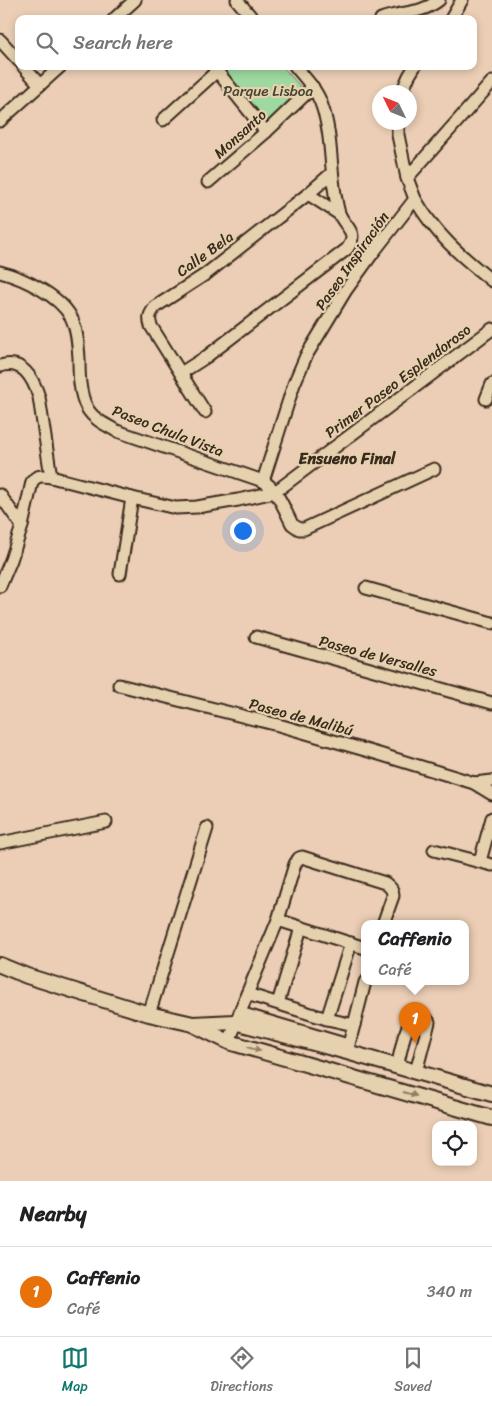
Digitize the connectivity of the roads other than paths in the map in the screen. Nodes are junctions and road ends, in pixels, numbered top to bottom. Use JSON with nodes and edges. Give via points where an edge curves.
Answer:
{"nodes":[{"id":1,"x":135,"y":0,"type":"edge"},
{"id":2,"x":237,"y":0,"type":"edge"},
{"id":3,"x":439,"y":0,"type":"edge"},
{"id":4,"x":462,"y":0,"type":"edge"},
{"id":5,"x":118,"y":15,"type":"edge"},
{"id":6,"x":250,"y":15,"type":"edge"},
{"id":7,"x":400,"y":15,"type":"edge"},
{"id":8,"x":453,"y":15,"type":"edge"},
{"id":9,"x":0,"y":40,"type":"edge"},
{"id":10,"x":15,"y":57,"type":"edge"},
{"id":11,"x":27,"y":70,"type":"edge"},
{"id":12,"x":57,"y":70,"type":"edge"},
{"id":13,"x":214,"y":70,"type":"edge"},
{"id":14,"x":216,"y":70,"type":"edge"},
{"id":15,"x":298,"y":70,"type":"edge"},
{"id":16,"x":412,"y":70,"type":"edge"},
{"id":17,"x":492,"y":82,"type":"edge"},
{"id":18,"x":40,"y":85,"type":"junction"},
{"id":19,"x":405,"y":85,"type":"edge"},
{"id":20,"x":313,"y":87,"type":"junction"},
{"id":21,"x":163,"y":120,"type":"dead end"},
{"id":22,"x":0,"y":121,"type":"edge"},
{"id":23,"x":398,"y":130,"type":"edge"},
{"id":24,"x":266,"y":132,"type":"junction"},
{"id":25,"x":331,"y":174,"type":"junction"},
{"id":26,"x":407,"y":178,"type":"junction"},
{"id":27,"x":208,"y":182,"type":"dead end"},
{"id":28,"x":308,"y":194,"type":"junction"},
{"id":29,"x":415,"y":199,"type":"junction"},
{"id":30,"x":339,"y":214,"type":"junction"},
{"id":31,"x":0,"y":272,"type":"edge"},
{"id":32,"x":492,"y":281,"type":"edge"},
{"id":33,"x":492,"y":329,"type":"edge"},
{"id":34,"x":0,"y":366,"type":"edge"},
{"id":35,"x":180,"y":373,"type":"junction"},
{"id":36,"x":492,"y":384,"type":"edge"},
{"id":37,"x":486,"y":399,"type":"dead end"},
{"id":38,"x":205,"y":412,"type":"dead end"},
{"id":39,"x":434,"y":469,"type":"dead end"},
{"id":40,"x":51,"y":477,"type":"junction"},
{"id":41,"x":269,"y":486,"type":"junction"},
{"id":42,"x":0,"y":495,"type":"edge"},
{"id":43,"x":132,"y":498,"type":"junction"},
{"id":44,"x":22,"y":526,"type":"junction"},
{"id":45,"x":120,"y":574,"type":"dead end"},
{"id":46,"x":0,"y":586,"type":"edge"},
{"id":47,"x":366,"y":588,"type":"dead end"},
{"id":48,"x":492,"y":623,"type":"edge"},
{"id":49,"x":256,"y":637,"type":"dead end"},
{"id":50,"x":119,"y":685,"type":"dead end"},
{"id":51,"x":492,"y":703,"type":"edge"},
{"id":52,"x":492,"y":781,"type":"edge"},
{"id":53,"x":474,"y":783,"type":"junction"},
{"id":54,"x":492,"y":794,"type":"edge"},
{"id":55,"x":492,"y":818,"type":"edge"},
{"id":56,"x":106,"y":822,"type":"dead end"},
{"id":57,"x":207,"y":828,"type":"dead end"},
{"id":58,"x":0,"y":843,"type":"edge"},
{"id":59,"x":434,"y":850,"type":"dead end"},
{"id":60,"x":480,"y":862,"type":"junction"},
{"id":61,"x":492,"y":865,"type":"edge"},
{"id":62,"x":278,"y":920,"type":"junction"},
{"id":63,"x":384,"y":920,"type":"edge"},
{"id":64,"x":301,"y":928,"type":"junction"},
{"id":65,"x":351,"y":943,"type":"junction"},
{"id":66,"x":361,"y":947,"type":"edge"},
{"id":67,"x":0,"y":964,"type":"edge"},
{"id":68,"x":364,"y":985,"type":"edge"},
{"id":69,"x":247,"y":994,"type":"junction"},
{"id":70,"x":278,"y":1002,"type":"junction"},
{"id":71,"x":149,"y":1014,"type":"junction"},
{"id":72,"x":238,"y":1018,"type":"junction"},
{"id":73,"x":327,"y":1019,"type":"junction"},
{"id":74,"x":193,"y":1024,"type":"junction"},
{"id":75,"x":354,"y":1025,"type":"junction"},
{"id":76,"x":229,"y":1042,"type":"junction"},
{"id":77,"x":348,"y":1049,"type":"junction"},
{"id":78,"x":397,"y":1067,"type":"junction"},
{"id":79,"x":416,"y":1072,"type":"junction"},
{"id":80,"x":492,"y":1094,"type":"edge"},
{"id":81,"x":492,"y":1118,"type":"edge"}],
"edges":[{"from":1,"to":5,"type":"street"},
{"from":2,"to":6,"type":"street"},
{"from":3,"to":7,"type":"street","via":[[420,11]]},
{"from":4,"to":8,"type":"street"},
{"from":9,"to":10,"type":"street"},
{"from":11,"to":18,"type":"street"},
{"from":12,"to":18,"type":"street"},
{"from":13,"to":21,"type":"street"},
{"from":14,"to":24,"type":"street"},
{"from":15,"to":20,"type":"street"},
{"from":16,"to":19,"type":"street"},
{"from":17,"to":26,"type":"street"},
{"from":18,"to":22,"type":"street"},
{"from":20,"to":24,"type":"street","name":"Monsanto"},
{"from":20,"to":25,"type":"street","via":[[327,128]]},
{"from":23,"to":26,"type":"street"},
{"from":24,"to":27,"type":"street","name":"Monsanto"},
{"from":25,"to":28,"type":"street","name":"Calle Bela"},
{"from":25,"to":30,"type":"street"},
{"from":26,"to":29,"type":"street"},
{"from":28,"to":30,"type":"street"},
{"from":28,"to":35,"type":"street","name":"Calle Bela","via":[[206,274],[150,313],[151,326]]},
{"from":29,"to":32,"type":"street","via":[[440,236]]},
{"from":29,"to":41,"type":"street","name":"Paseo Inspiración","via":[[346,290],[306,356],[294,384]]},
{"from":30,"to":35,"type":"street","via":[[352,232],[347,249],[206,357]]},
{"from":31,"to":41,"type":"street","name":"Paseo Chula Vista","via":[[48,294],[70,316],[75,327],[84,400],[95,418],[117,431]]},
{"from":33,"to":41,"type":"street","name":"Primer Paseo Esplendoroso"},
{"from":34,"to":40,"type":"street","via":[[15,364],[35,384]]},
{"from":35,"to":38,"type":"street","name":"Calle Bela"},
{"from":36,"to":37,"type":"street"},
{"from":39,"to":41,"type":"street","via":[[304,529],[292,524]]},
{"from":40,"to":43,"type":"street","name":"Primer Paseo Esplendoroso"},
{"from":40,"to":44,"type":"street","via":[[37,476],[32,482]]},
{"from":41,"to":43,"type":"street","name":"Primer Paseo Esplendoroso","via":[[238,500],[197,507],[176,508]]},
{"from":42,"to":44,"type":"street"},
{"from":43,"to":45,"type":"street"},
{"from":44,"to":46,"type":"street"},
{"from":47,"to":48,"type":"street"},
{"from":49,"to":51,"type":"street","name":"Paseo de Versalles"},
{"from":50,"to":53,"type":"street","name":"Paseo de Malibú","via":[[282,726]]},
{"from":52,"to":53,"type":"street","name":"Paseo de Malibú"},
{"from":53,"to":54,"type":"street","name":"Paseo de Malibú"},
{"from":55,"to":60,"type":"street"},
{"from":56,"to":58,"type":"street"},
{"from":57,"to":71,"type":"street"},
{"from":59,"to":60,"type":"street"},
{"from":60,"to":61,"type":"street"},
{"from":62,"to":63,"type":"street","via":[[296,861],[302,857],[388,885],[393,896]]},
{"from":62,"to":64,"type":"street"},
{"from":62,"to":69,"type":"street"},
{"from":64,"to":65,"type":"street"},
{"from":64,"to":70,"type":"street"},
{"from":65,"to":66,"type":"street"},
{"from":65,"to":73,"type":"street"},
{"from":67,"to":71,"type":"main road","via":[[27,976]]},
{"from":68,"to":75,"type":"street"},
{"from":69,"to":70,"type":"street"},
{"from":69,"to":72,"type":"street"},
{"from":70,"to":73,"type":"street"},
{"from":71,"to":74,"type":"main road"},
{"from":72,"to":74,"type":"main road"},
{"from":72,"to":76,"type":"street"},
{"from":72,"to":77,"type":"main road"},
{"from":73,"to":75,"type":"street"},
{"from":74,"to":76,"type":"main road"},
{"from":75,"to":77,"type":"street"},
{"from":76,"to":81,"type":"main road","one_way":true},
{"from":77,"to":78,"type":"main road"},
{"from":78,"to":79,"type":"main road"},
{"from":78,"to":79,"type":"street","via":[[408,1024],[412,1016],[422,1016],[429,1022]]},
{"from":79,"to":80,"type":"main road"}]}
